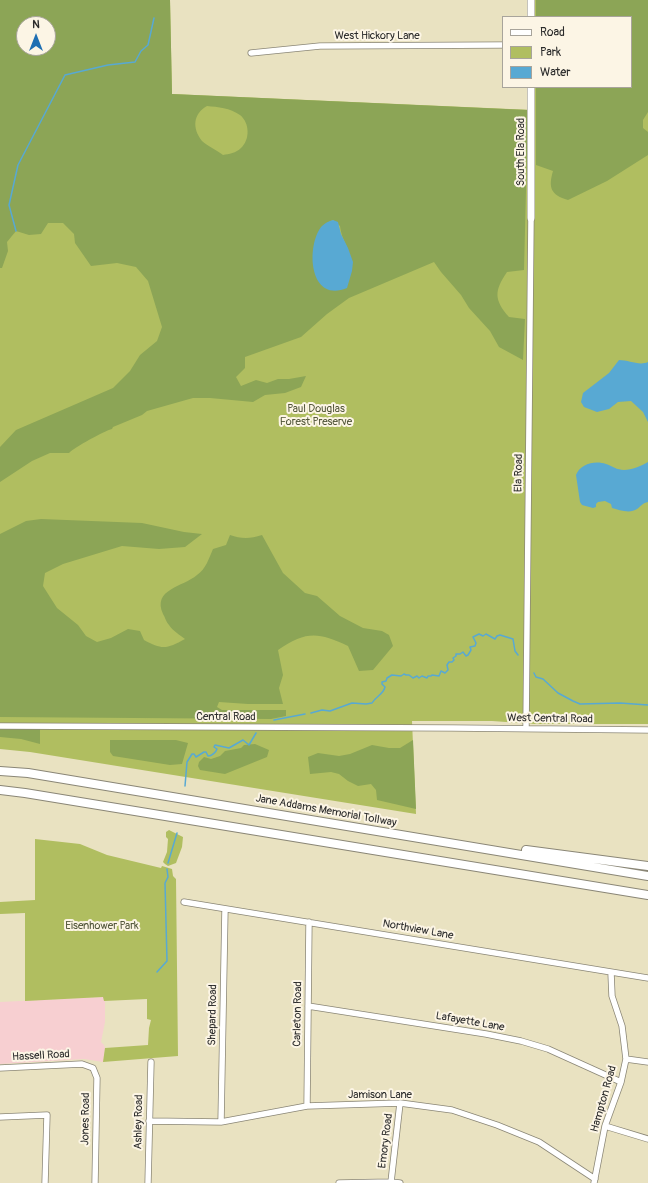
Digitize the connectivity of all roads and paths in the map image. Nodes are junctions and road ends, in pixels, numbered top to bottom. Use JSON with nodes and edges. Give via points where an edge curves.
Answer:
{"nodes":[{"id":1,"x":531,"y":0,"type":"edge"},
{"id":2,"x":531,"y":16,"type":"edge"},
{"id":3,"x":502,"y":45,"type":"edge"},
{"id":4,"x":251,"y":53,"type":"dead end"},
{"id":5,"x":531,"y":88,"type":"edge"},
{"id":6,"x":532,"y":218,"type":"joint"},
{"id":7,"x":0,"y":726,"type":"edge"},
{"id":8,"x":452,"y":728,"type":"joint"},
{"id":9,"x":526,"y":728,"type":"junction"},
{"id":10,"x":648,"y":730,"type":"edge"},
{"id":11,"x":0,"y":770,"type":"edge"},
{"id":12,"x":0,"y":790,"type":"edge"},
{"id":13,"x":446,"y":842,"type":"junction"},
{"id":14,"x":648,"y":866,"type":"edge"},
{"id":15,"x":648,"y":876,"type":"edge"},
{"id":16,"x":648,"y":895,"type":"edge"},
{"id":17,"x":184,"y":902,"type":"dead end"},
{"id":18,"x":225,"y":909,"type":"junction"},
{"id":19,"x":309,"y":922,"type":"junction"},
{"id":20,"x":611,"y":973,"type":"junction"},
{"id":21,"x":648,"y":978,"type":"edge"},
{"id":22,"x":308,"y":1006,"type":"junction"},
{"id":23,"x":626,"y":1059,"type":"junction"},
{"id":24,"x":150,"y":1062,"type":"dead end"},
{"id":25,"x":648,"y":1062,"type":"edge"},
{"id":26,"x":82,"y":1064,"type":"joint"},
{"id":27,"x":0,"y":1068,"type":"edge"},
{"id":28,"x":621,"y":1082,"type":"junction"},
{"id":29,"x":400,"y":1103,"type":"junction"},
{"id":30,"x":306,"y":1106,"type":"junction"},
{"id":31,"x":0,"y":1117,"type":"edge"},
{"id":32,"x":149,"y":1121,"type":"junction"},
{"id":33,"x":221,"y":1122,"type":"junction"},
{"id":34,"x":605,"y":1126,"type":"junction"},
{"id":35,"x":648,"y":1139,"type":"edge"},
{"id":36,"x":594,"y":1181,"type":"edge"},
{"id":37,"x":391,"y":1182,"type":"junction"},
{"id":38,"x":45,"y":1183,"type":"edge"},
{"id":39,"x":95,"y":1183,"type":"edge"},
{"id":40,"x":148,"y":1183,"type":"edge"},
{"id":41,"x":339,"y":1183,"type":"edge"},
{"id":42,"x":400,"y":1183,"type":"edge"}],
"edges":[{"from":1,"to":2,"type":"main road"},
{"from":3,"to":4,"type":"street","name":"West Hickory Lane","via":[[320,46]]},
{"from":5,"to":6,"type":"main road","name":"South Ela Road"},
{"from":6,"to":9,"type":"street","name":"Ela Road"},
{"from":7,"to":8,"type":"street","name":"Central Road"},
{"from":8,"to":9,"type":"street","name":"West Central Road"},
{"from":9,"to":10,"type":"street","name":"West Central Road"},
{"from":11,"to":13,"type":"highway","name":"Jane Addams Memorial Tollway"},
{"from":12,"to":16,"type":"highway"},
{"from":13,"to":14,"type":"highway"},
{"from":13,"to":15,"type":"highway","name":"Jane Addams Memorial Tollway"},
{"from":17,"to":18,"type":"street","name":"Northview Lane"},
{"from":18,"to":19,"type":"street","name":"Northview Lane"},
{"from":18,"to":33,"type":"street","name":"Shepard Road"},
{"from":19,"to":20,"type":"street","name":"Northview Lane"},
{"from":19,"to":22,"type":"street","name":"Carleton Road"},
{"from":20,"to":21,"type":"street","name":"Northview Lane"},
{"from":20,"to":23,"type":"street","name":"Hampton Road","via":[[612,996],[622,1026]]},
{"from":22,"to":28,"type":"street","name":"Lafayette Lane","via":[[521,1041],[548,1049]]},
{"from":22,"to":30,"type":"street","name":"Carleton Road"},
{"from":23,"to":25,"type":"street"},
{"from":23,"to":28,"type":"street","name":"Hampton Road"},
{"from":24,"to":32,"type":"street","name":"Ashley Road"},
{"from":26,"to":27,"type":"street","name":"Hassell Road"},
{"from":26,"to":39,"type":"street","name":"Jones Road","via":[[93,1068],[97,1078]]},
{"from":28,"to":34,"type":"street","name":"Hampton Road"},
{"from":29,"to":30,"type":"street","name":"Jamison Lane"},
{"from":29,"to":36,"type":"street","name":"Jamison Lane","via":[[452,1110],[497,1125],[539,1142]]},
{"from":29,"to":37,"type":"street","name":"Emory Road"},
{"from":30,"to":33,"type":"street","name":"Jamison Lane"},
{"from":31,"to":38,"type":"street","via":[[47,1115]]},
{"from":32,"to":33,"type":"street","name":"Jamison Lane"},
{"from":32,"to":40,"type":"street","name":"Ashley Road"},
{"from":34,"to":35,"type":"street"},
{"from":34,"to":36,"type":"street","name":"Hampton Road"},
{"from":37,"to":41,"type":"street"},
{"from":37,"to":42,"type":"street"}]}
